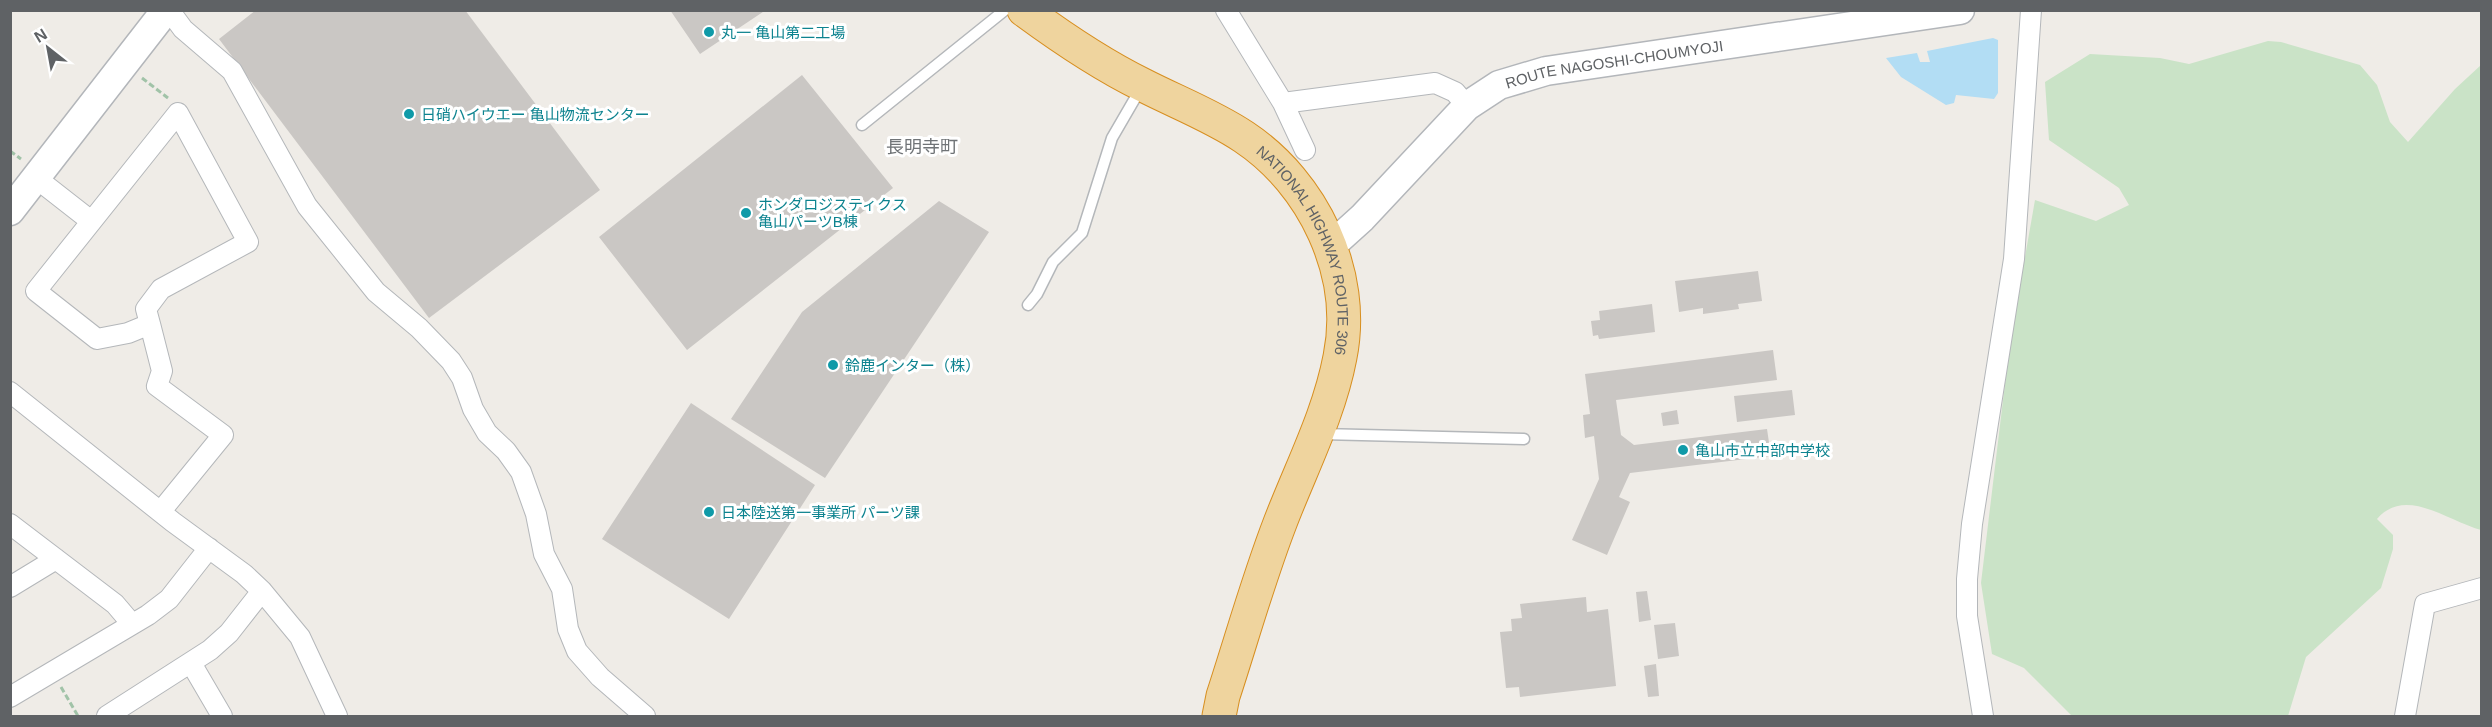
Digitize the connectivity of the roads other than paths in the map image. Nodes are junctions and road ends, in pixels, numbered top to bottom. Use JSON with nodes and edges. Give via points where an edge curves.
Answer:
{"nodes":[{"id":1,"x":168,"y":10,"type":"edge"},
{"id":2,"x":1005,"y":10,"type":"edge"},
{"id":3,"x":1024,"y":10,"type":"edge"},
{"id":4,"x":1226,"y":10,"type":"edge"},
{"id":5,"x":1960,"y":10,"type":"edge"},
{"id":6,"x":2031,"y":10,"type":"edge"},
{"id":7,"x":1876,"y":17,"type":"edge"},
{"id":8,"x":1142,"y":85,"type":"junction"},
{"id":9,"x":1283,"y":103,"type":"junction"},
{"id":10,"x":1467,"y":105,"type":"junction"},
{"id":11,"x":862,"y":125,"type":"dead end"},
{"id":12,"x":1305,"y":150,"type":"dead end"},
{"id":13,"x":36,"y":178,"type":"junction"},
{"id":14,"x":10,"y":212,"type":"edge"},
{"id":15,"x":91,"y":221,"type":"junction"},
{"id":16,"x":1331,"y":246,"type":"junction"},
{"id":17,"x":1028,"y":304,"type":"dead end"},
{"id":18,"x":150,"y":324,"type":"junction"},
{"id":19,"x":10,"y":392,"type":"edge"},
{"id":20,"x":1318,"y":434,"type":"junction"},
{"id":21,"x":1524,"y":439,"type":"dead end"},
{"id":22,"x":160,"y":511,"type":"junction"},
{"id":23,"x":10,"y":524,"type":"edge"},
{"id":24,"x":209,"y":548,"type":"junction"},
{"id":25,"x":56,"y":559,"type":"junction"},
{"id":26,"x":10,"y":587,"type":"edge"},
{"id":27,"x":2481,"y":588,"type":"edge"},
{"id":28,"x":262,"y":591,"type":"junction"},
{"id":29,"x":132,"y":624,"type":"junction"},
{"id":30,"x":191,"y":663,"type":"junction"},
{"id":31,"x":10,"y":697,"type":"edge"},
{"id":32,"x":107,"y":717,"type":"edge"},
{"id":33,"x":222,"y":717,"type":"edge"},
{"id":34,"x":337,"y":717,"type":"edge"},
{"id":35,"x":645,"y":717,"type":"edge"},
{"id":36,"x":1219,"y":717,"type":"edge"},
{"id":37,"x":1983,"y":717,"type":"edge"},
{"id":38,"x":2405,"y":717,"type":"edge"}],
"edges":[{"from":1,"to":13,"type":"main road"},
{"from":1,"to":35,"type":"street","via":[[183,29],[232,71],[307,206],[376,292],[451,361],[487,433],[521,472],[542,546],[562,589],[568,629],[577,651]]},
{"from":2,"to":11,"type":"lane"},
{"from":3,"to":8,"type":"highway","name":"NATIONAL HIGHWAY ROUTE 306","via":[[1103,65]]},
{"from":4,"to":9,"type":"street"},
{"from":5,"to":7,"type":"main road","name":"ROUTE NAGOSHI-CHOUMYOJI"},
{"from":6,"to":37,"type":"street","via":[[2014,259],[1972,524],[1967,579],[1967,616]]},
{"from":7,"to":10,"type":"main road","name":"ROUTE NAGOSHI-CHOUMYOJI","via":[[1546,71],[1499,86]]},
{"from":8,"to":16,"type":"highway","name":"NATIONAL HIGHWAY ROUTE 306","via":[[1244,137],[1282,169],[1317,217]]},
{"from":8,"to":17,"type":"lane","via":[[1112,138],[1082,233],[1053,262]]},
{"from":9,"to":10,"type":"street","via":[[1436,83],[1455,92]]},
{"from":9,"to":12,"type":"street"},
{"from":10,"to":16,"type":"main road","name":"ROUTE NAGOSHI-CHOUMYOJI"},
{"from":13,"to":14,"type":"main road"},
{"from":13,"to":15,"type":"street"},
{"from":15,"to":18,"type":"street","via":[[36,291],[97,339]]},
{"from":15,"to":18,"type":"street","via":[[177,113],[248,242],[161,289],[146,309]]},
{"from":16,"to":20,"type":"highway","name":"NATIONAL HIGHWAY ROUTE 306","via":[[1344,332]]},
{"from":18,"to":22,"type":"street","via":[[162,371],[156,386],[223,435]]},
{"from":19,"to":22,"type":"street"},
{"from":20,"to":21,"type":"lane"},
{"from":20,"to":36,"type":"highway","name":"NATIONAL HIGHWAY ROUTE 306","via":[[1280,524]]},
{"from":22,"to":24,"type":"street"},
{"from":23,"to":25,"type":"street"},
{"from":24,"to":28,"type":"street"},
{"from":24,"to":29,"type":"street","via":[[169,599]]},
{"from":25,"to":26,"type":"street"},
{"from":25,"to":29,"type":"street","via":[[115,604]]},
{"from":27,"to":38,"type":"street","via":[[2425,604]]},
{"from":28,"to":30,"type":"street","via":[[229,633]]},
{"from":28,"to":34,"type":"street","via":[[300,637]]},
{"from":29,"to":31,"type":"street"},
{"from":30,"to":32,"type":"street"},
{"from":30,"to":33,"type":"street"}]}
